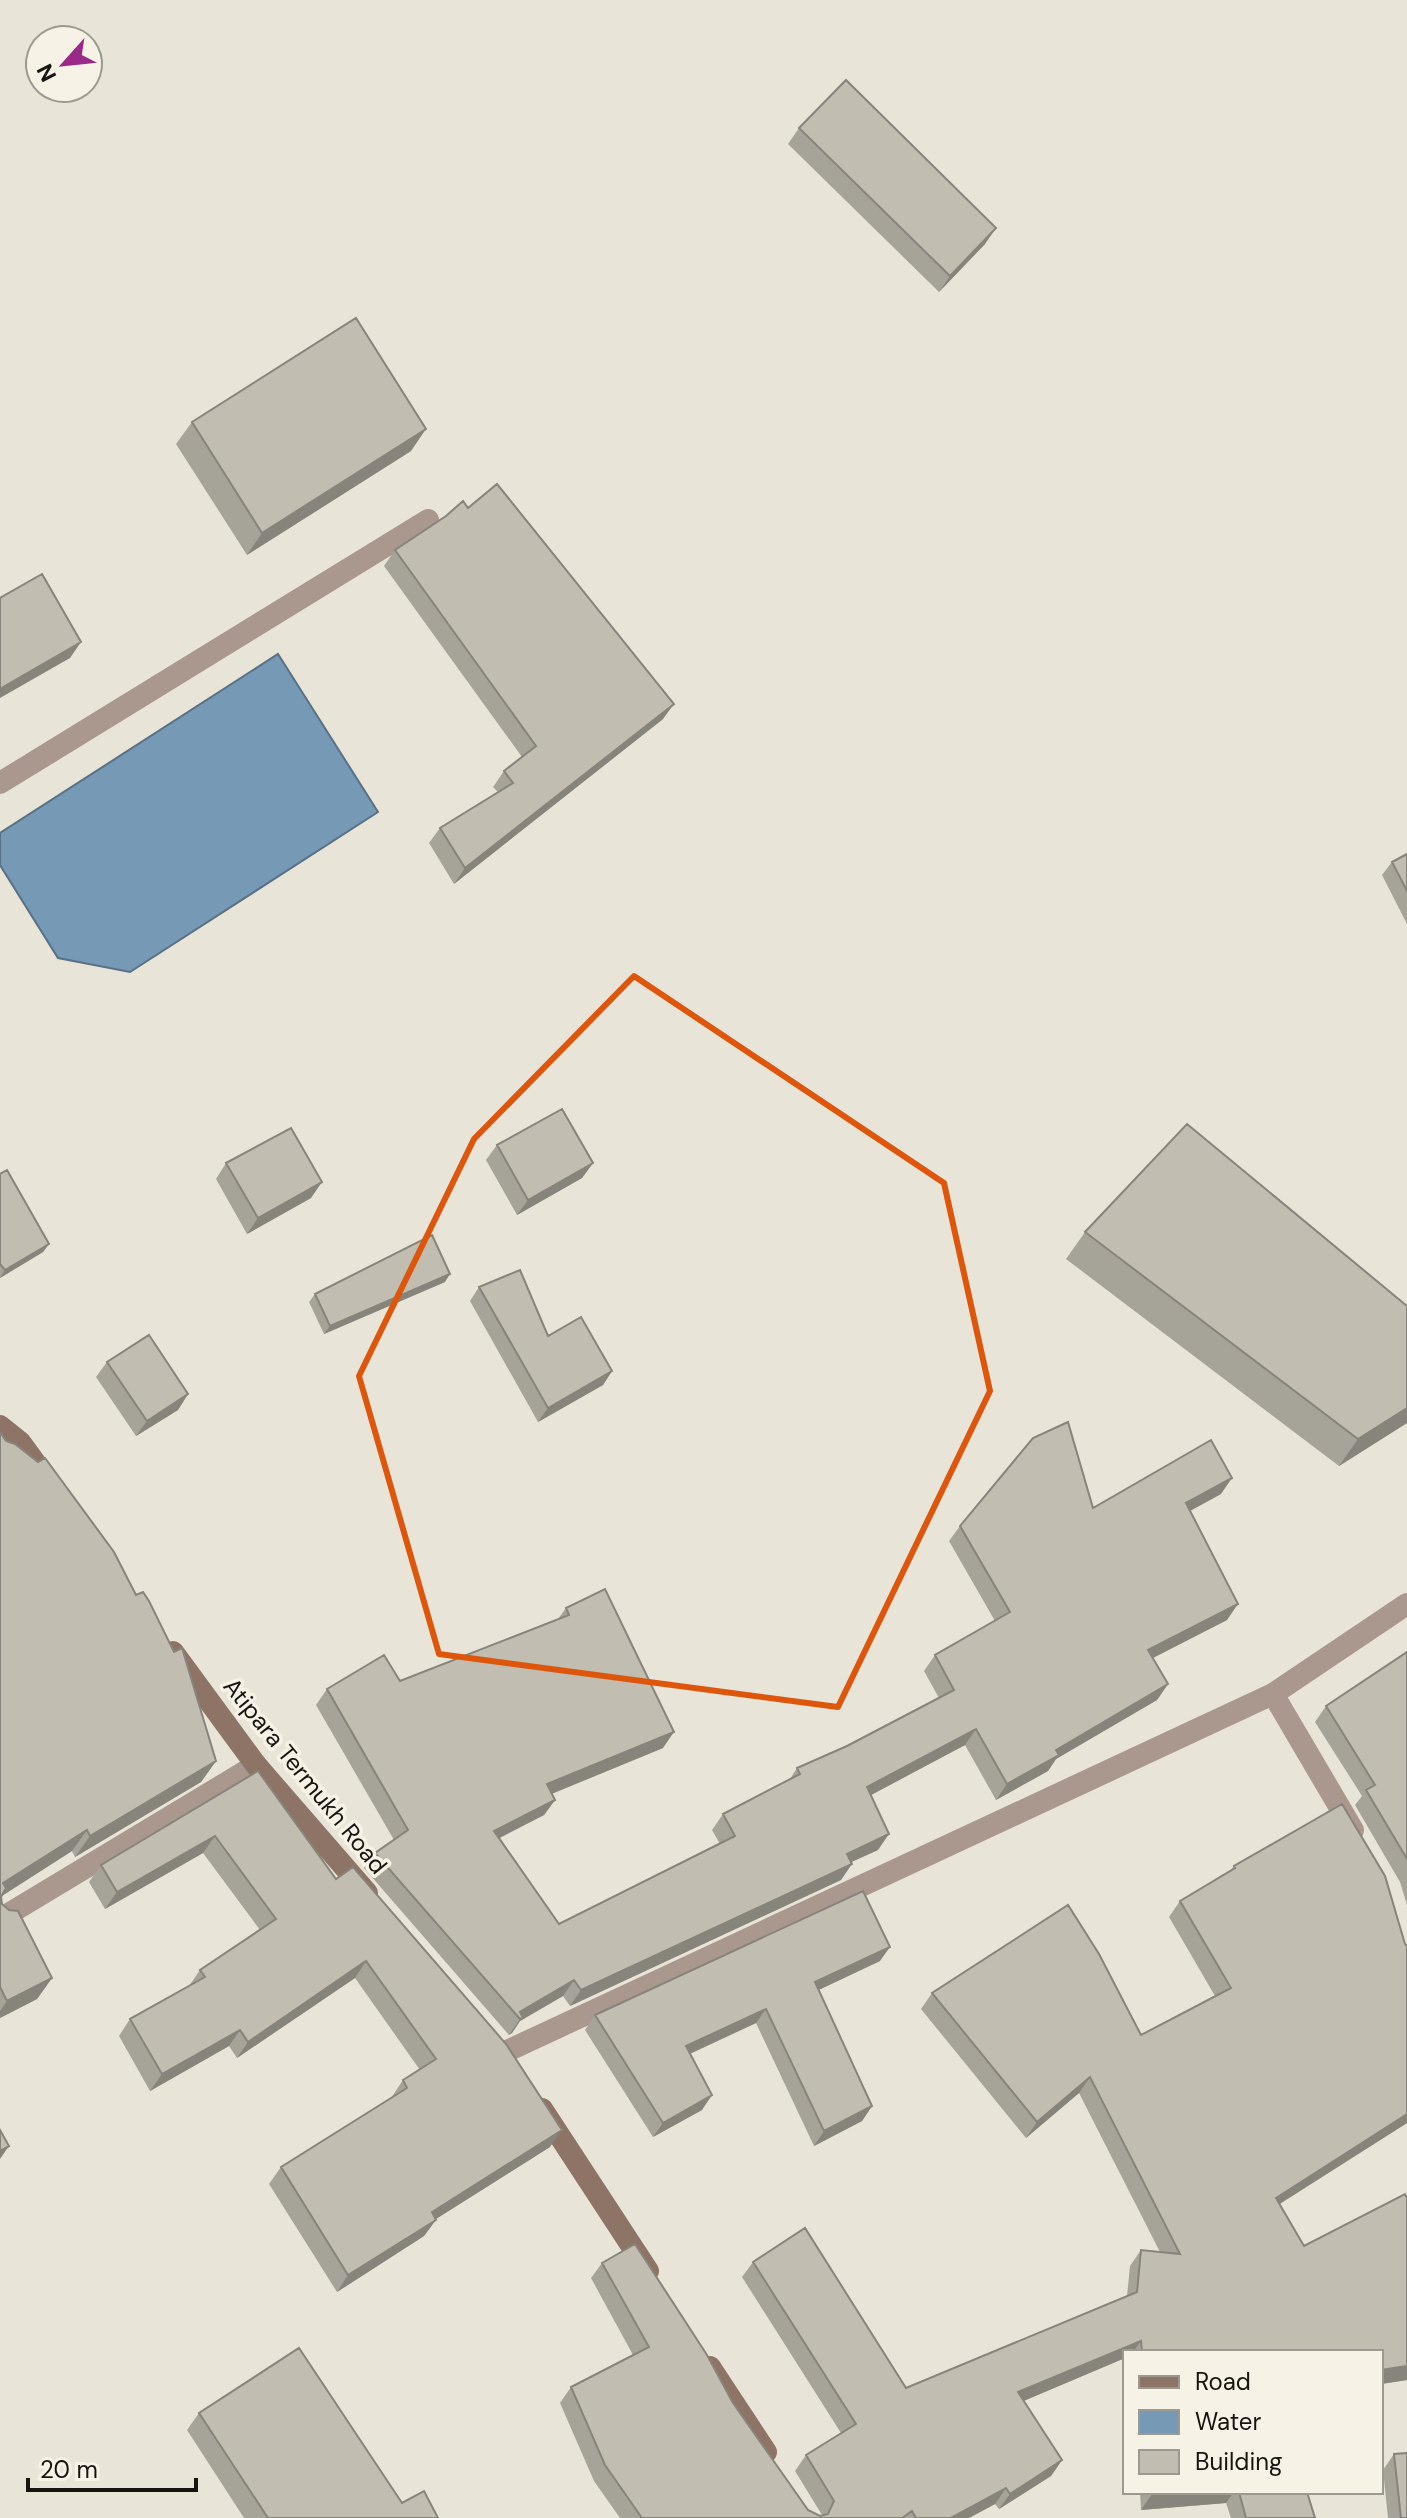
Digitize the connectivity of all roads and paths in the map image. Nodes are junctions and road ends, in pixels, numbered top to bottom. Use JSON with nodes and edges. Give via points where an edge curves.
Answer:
{"nodes":[{"id":1,"x":428,"y":520,"type":"dead end"},
{"id":2,"x":0,"y":783,"type":"edge"},
{"id":3,"x":0,"y":1426,"type":"edge"},
{"id":4,"x":10,"y":1447,"type":"edge"},
{"id":5,"x":56,"y":1492,"type":"edge"},
{"id":6,"x":1407,"y":1604,"type":"edge"},
{"id":7,"x":156,"y":1628,"type":"edge"},
{"id":8,"x":1273,"y":1694,"type":"junction"},
{"id":9,"x":256,"y":1765,"type":"junction"},
{"id":10,"x":1366,"y":1851,"type":"edge"},
{"id":11,"x":381,"y":1909,"type":"edge"},
{"id":12,"x":0,"y":1919,"type":"edge"},
{"id":13,"x":504,"y":2053,"type":"edge"},
{"id":14,"x":531,"y":2092,"type":"edge"},
{"id":15,"x":661,"y":2292,"type":"edge"},
{"id":16,"x":696,"y":2345,"type":"edge"},
{"id":17,"x":774,"y":2465,"type":"edge"}],
"edges":[{"from":1,"to":2,"type":"street"},
{"from":3,"to":4,"type":"main road"},
{"from":4,"to":5,"type":"main road"},
{"from":6,"to":8,"type":"street"},
{"from":7,"to":9,"type":"main road","name":"Atipara Termukh Road"},
{"from":8,"to":10,"type":"street"},
{"from":8,"to":13,"type":"street"},
{"from":9,"to":11,"type":"main road","name":"Atipara Termukh Road"},
{"from":9,"to":12,"type":"street"},
{"from":14,"to":15,"type":"main road"},
{"from":16,"to":17,"type":"main road"}]}
